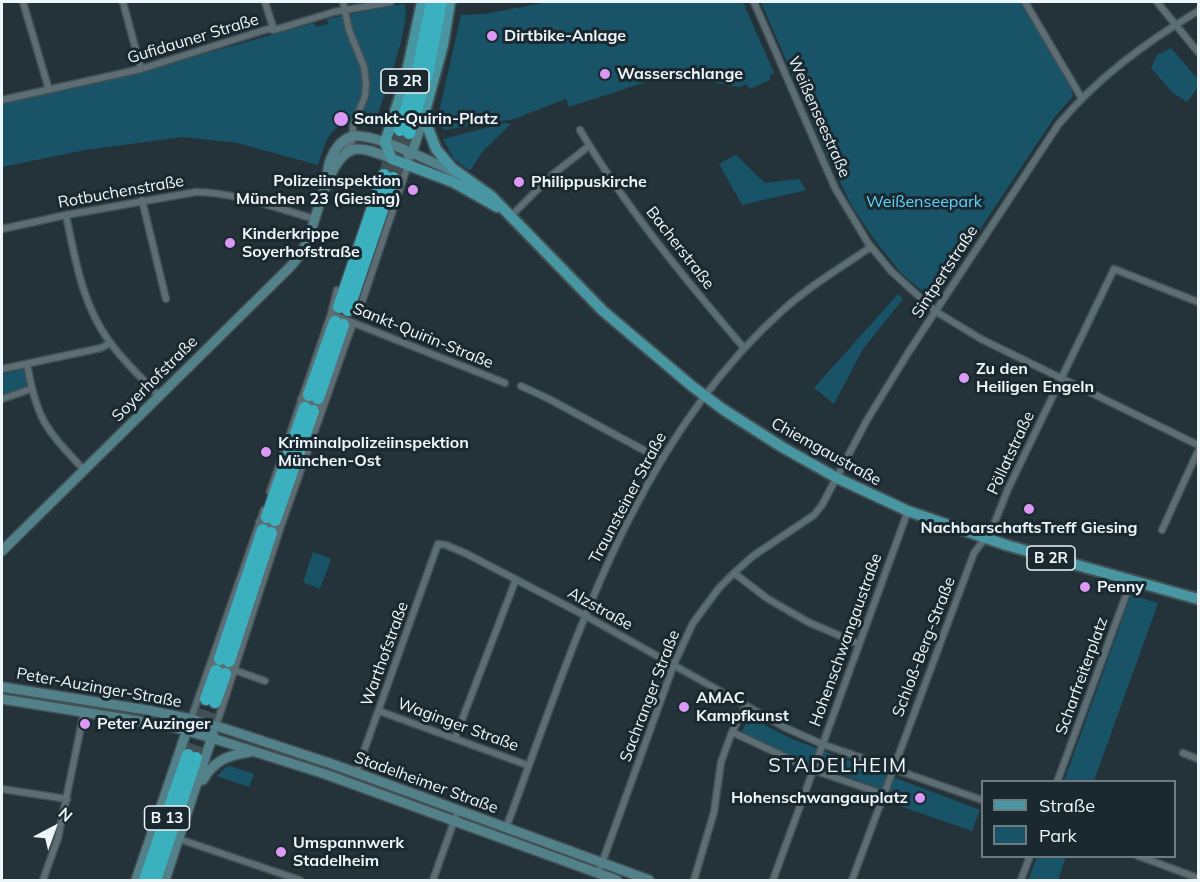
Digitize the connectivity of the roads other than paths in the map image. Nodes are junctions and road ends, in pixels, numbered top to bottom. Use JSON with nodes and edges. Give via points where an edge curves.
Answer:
{"nodes":[{"id":1,"x":23,"y":2,"type":"edge"},
{"id":2,"x":123,"y":2,"type":"edge"},
{"id":3,"x":265,"y":2,"type":"edge"},
{"id":4,"x":343,"y":2,"type":"edge"},
{"id":5,"x":391,"y":2,"type":"edge"},
{"id":6,"x":423,"y":2,"type":"edge"},
{"id":7,"x":441,"y":2,"type":"edge"},
{"id":8,"x":450,"y":2,"type":"edge"},
{"id":9,"x":457,"y":2,"type":"edge"},
{"id":10,"x":754,"y":2,"type":"edge"},
{"id":11,"x":1025,"y":2,"type":"edge"},
{"id":12,"x":1157,"y":2,"type":"edge"},
{"id":13,"x":344,"y":10,"type":"junction"},
{"id":14,"x":1198,"y":11,"type":"edge"},
{"id":15,"x":1175,"y":26,"type":"junction"},
{"id":16,"x":274,"y":30,"type":"junction"},
{"id":17,"x":1198,"y":52,"type":"edge"},
{"id":18,"x":141,"y":69,"type":"junction"},
{"id":19,"x":49,"y":90,"type":"junction"},
{"id":20,"x":1081,"y":97,"type":"junction"},
{"id":21,"x":2,"y":100,"type":"edge"},
{"id":22,"x":425,"y":111,"type":"junction"},
{"id":23,"x":580,"y":130,"type":"dead end"},
{"id":24,"x":353,"y":136,"type":"junction"},
{"id":25,"x":385,"y":143,"type":"junction"},
{"id":26,"x":590,"y":146,"type":"junction"},
{"id":27,"x":412,"y":153,"type":"junction"},
{"id":28,"x":340,"y":158,"type":"junction"},
{"id":29,"x":394,"y":160,"type":"junction"},
{"id":30,"x":408,"y":165,"type":"junction"},
{"id":31,"x":388,"y":177,"type":"tunnel mouth"},
{"id":32,"x":463,"y":177,"type":"junction"},
{"id":33,"x":327,"y":184,"type":"junction"},
{"id":34,"x":142,"y":200,"type":"junction"},
{"id":35,"x":508,"y":214,"type":"junction"},
{"id":36,"x":66,"y":215,"type":"junction"},
{"id":37,"x":315,"y":219,"type":"junction"},
{"id":38,"x":2,"y":229,"type":"edge"},
{"id":39,"x":872,"y":247,"type":"junction"},
{"id":40,"x":336,"y":290,"type":"dead end"},
{"id":41,"x":166,"y":300,"type":"dead end"},
{"id":42,"x":362,"y":302,"type":"dead end"},
{"id":43,"x":1198,"y":302,"type":"edge"},
{"id":44,"x":935,"y":311,"type":"junction"},
{"id":45,"x":341,"y":317,"type":"junction"},
{"id":46,"x":110,"y":343,"type":"junction"},
{"id":47,"x":744,"y":348,"type":"junction"},
{"id":48,"x":27,"y":364,"type":"junction"},
{"id":49,"x":2,"y":369,"type":"edge"},
{"id":50,"x":1061,"y":378,"type":"junction"},
{"id":51,"x":505,"y":383,"type":"dead end"},
{"id":52,"x":521,"y":386,"type":"dead end"},
{"id":53,"x":31,"y":389,"type":"junction"},
{"id":54,"x":159,"y":396,"type":"junction"},
{"id":55,"x":706,"y":396,"type":"junction"},
{"id":56,"x":2,"y":399,"type":"edge"},
{"id":57,"x":1198,"y":445,"type":"edge"},
{"id":58,"x":1198,"y":451,"type":"edge"},
{"id":59,"x":662,"y":460,"type":"junction"},
{"id":60,"x":84,"y":470,"type":"junction"},
{"id":61,"x":837,"y":478,"type":"junction"},
{"id":62,"x":908,"y":511,"type":"junction"},
{"id":63,"x":269,"y":525,"type":"junction"},
{"id":64,"x":1162,"y":530,"type":"dead end"},
{"id":65,"x":986,"y":538,"type":"junction"},
{"id":66,"x":438,"y":544,"type":"joint"},
{"id":67,"x":2,"y":552,"type":"edge"},
{"id":68,"x":734,"y":573,"type":"junction"},
{"id":69,"x":516,"y":579,"type":"junction"},
{"id":70,"x":1132,"y":579,"type":"junction"},
{"id":71,"x":1198,"y":599,"type":"edge"},
{"id":72,"x":584,"y":615,"type":"junction"},
{"id":73,"x":859,"y":644,"type":"junction"},
{"id":74,"x":674,"y":664,"type":"junction"},
{"id":75,"x":222,"y":666,"type":"junction"},
{"id":76,"x":265,"y":681,"type":"dead end"},
{"id":77,"x":2,"y":687,"type":"edge"},
{"id":78,"x":2,"y":699,"type":"edge"},
{"id":79,"x":211,"y":701,"type":"tunnel mouth"},
{"id":80,"x":745,"y":706,"type":"junction"},
{"id":81,"x":379,"y":711,"type":"junction"},
{"id":82,"x":84,"y":712,"type":"junction"},
{"id":83,"x":191,"y":719,"type":"junction"},
{"id":84,"x":216,"y":726,"type":"junction"},
{"id":85,"x":187,"y":731,"type":"junction"},
{"id":86,"x":732,"y":732,"type":"junction"},
{"id":87,"x":212,"y":738,"type":"junction"},
{"id":88,"x":455,"y":738,"type":"junction"},
{"id":89,"x":822,"y":744,"type":"junction"},
{"id":90,"x":254,"y":751,"type":"junction"},
{"id":91,"x":1183,"y":753,"type":"dead end"},
{"id":92,"x":1198,"y":759,"type":"edge"},
{"id":93,"x":527,"y":765,"type":"junction"},
{"id":94,"x":893,"y":767,"type":"junction"},
{"id":95,"x":813,"y":770,"type":"junction"},
{"id":96,"x":356,"y":773,"type":"junction"},
{"id":97,"x":1058,"y":780,"type":"edge"},
{"id":98,"x":2,"y":789,"type":"edge"},
{"id":99,"x":884,"y":794,"type":"junction"},
{"id":100,"x":67,"y":799,"type":"junction"},
{"id":101,"x":981,"y":800,"type":"edge"},
{"id":102,"x":189,"y":809,"type":"junction"},
{"id":103,"x":458,"y":810,"type":"junction"},
{"id":104,"x":454,"y":821,"type":"junction"},
{"id":105,"x":506,"y":828,"type":"junction"},
{"id":106,"x":179,"y":839,"type":"junction"},
{"id":107,"x":1029,"y":858,"type":"edge"},
{"id":108,"x":1143,"y":858,"type":"edge"},
{"id":109,"x":602,"y":863,"type":"junction"},
{"id":110,"x":598,"y":874,"type":"junction"},
{"id":111,"x":1198,"y":878,"type":"edge"},
{"id":112,"x":43,"y":880,"type":"edge"},
{"id":113,"x":136,"y":880,"type":"edge"},
{"id":114,"x":145,"y":880,"type":"edge"},
{"id":115,"x":155,"y":880,"type":"edge"},
{"id":116,"x":165,"y":880,"type":"edge"},
{"id":117,"x":296,"y":880,"type":"edge"},
{"id":118,"x":433,"y":880,"type":"edge"},
{"id":119,"x":617,"y":880,"type":"edge"},
{"id":120,"x":649,"y":880,"type":"edge"},
{"id":121,"x":694,"y":880,"type":"edge"},
{"id":122,"x":773,"y":880,"type":"edge"},
{"id":123,"x":852,"y":880,"type":"edge"},
{"id":124,"x":1021,"y":880,"type":"edge"}],
"edges":[{"from":1,"to":19,"type":"street"},
{"from":2,"to":18,"type":"street"},
{"from":3,"to":16,"type":"street"},
{"from":4,"to":13,"type":"street"},
{"from":5,"to":13,"type":"street","name":"Gufidauner Straße"},
{"from":6,"to":7,"type":"highway","via":[[419,65],[405,132],[427,73]]},
{"from":6,"to":25,"type":"main road","number":"B 2R","via":[[405,81]]},
{"from":8,"to":9,"type":"street"},
{"from":8,"to":22,"type":"main road","number":"B 2R"},
{"from":10,"to":39,"type":"street","name":"Weißenseestraße","via":[[835,188]]},
{"from":11,"to":20,"type":"street"},
{"from":12,"to":15,"type":"street"},
{"from":13,"to":16,"type":"street","name":"Gufidauner Straße"},
{"from":13,"to":24,"type":"street","via":[[366,76]]},
{"from":14,"to":15,"type":"street","name":"Sintpertstraße"},
{"from":15,"to":17,"type":"street"},
{"from":15,"to":20,"type":"street","name":"Sintpertstraße"},
{"from":16,"to":18,"type":"street","name":"Gufidauner Straße"},
{"from":18,"to":19,"type":"street","name":"Gufidauner Straße"},
{"from":19,"to":21,"type":"street","name":"Gufidauner Straße"},
{"from":20,"to":44,"type":"street","name":"Sintpertstraße","via":[[1058,125]]},
{"from":22,"to":27,"type":"main road"},
{"from":22,"to":32,"type":"main road","number":"B 2R","via":[[436,149]]},
{"from":23,"to":26,"type":"street","name":"Bacherstraße"},
{"from":24,"to":25,"type":"main road"},
{"from":24,"to":28,"type":"street"},
{"from":24,"to":33,"type":"main road","via":[[335,150],[327,170]]},
{"from":25,"to":27,"type":"main road"},
{"from":25,"to":29,"type":"main road"},
{"from":26,"to":35,"type":"street"},
{"from":26,"to":47,"type":"street","name":"Bacherstraße","via":[[646,228]]},
{"from":27,"to":29,"type":"main road"},
{"from":27,"to":30,"type":"street"},
{"from":27,"to":32,"type":"main road","name":"Chiemgaustraße"},
{"from":28,"to":29,"type":"main road","via":[[361,149]]},
{"from":28,"to":33,"type":"main road"},
{"from":29,"to":30,"type":"main road","name":"Chiemgaustraße","number":"B 2R"},
{"from":30,"to":35,"type":"main road","name":"Chiemgaustraße","number":"B 2R","via":[[453,182]]},
{"from":30,"to":42,"type":"street"},
{"from":31,"to":45,"type":"highway"},
{"from":32,"to":35,"type":"main road","name":"Chiemgaustraße","number":"B 2R","via":[[491,196]]},
{"from":33,"to":37,"type":"main road"},
{"from":34,"to":36,"type":"street","name":"Rotbuchenstraße"},
{"from":34,"to":37,"type":"street","name":"Rotbuchenstraße","via":[[214,192]]},
{"from":34,"to":41,"type":"street"},
{"from":35,"to":55,"type":"main road","name":"Chiemgaustraße","number":"B 2R","via":[[603,311]]},
{"from":36,"to":38,"type":"street","name":"Rotbuchenstraße"},
{"from":36,"to":46,"type":"street","via":[[81,282]]},
{"from":37,"to":54,"type":"main road","name":"Soyerhofstraße","via":[[303,250],[291,267]]},
{"from":39,"to":44,"type":"street","name":"Weißenseestraße","via":[[891,271]]},
{"from":39,"to":47,"type":"street","name":"Traunsteiner Straße","via":[[802,294]]},
{"from":40,"to":45,"type":"street"},
{"from":43,"to":50,"type":"street","name":"Pöllatstraße","via":[[1114,270]]},
{"from":44,"to":50,"type":"street","name":"Weißenseestraße","via":[[981,339]]},
{"from":44,"to":61,"type":"street","name":"Sintpertstraße","via":[[867,420]]},
{"from":45,"to":51,"type":"street","name":"Sankt-Quirin-Straße"},
{"from":45,"to":63,"type":"highway"},
{"from":46,"to":48,"type":"street"},
{"from":46,"to":54,"type":"street"},
{"from":47,"to":55,"type":"street","name":"Traunsteiner Straße"},
{"from":48,"to":49,"type":"street"},
{"from":48,"to":53,"type":"street"},
{"from":50,"to":57,"type":"street","name":"Weißenseestraße"},
{"from":50,"to":65,"type":"street","name":"Pöllatstraße"},
{"from":52,"to":59,"type":"street"},
{"from":53,"to":56,"type":"street"},
{"from":53,"to":60,"type":"street","via":[[45,426]]},
{"from":54,"to":60,"type":"main road","name":"Soyerhofstraße"},
{"from":55,"to":59,"type":"street","name":"Traunsteiner Straße"},
{"from":55,"to":61,"type":"main road","name":"Chiemgaustraße","number":"B 2R"},
{"from":58,"to":64,"type":"street"},
{"from":59,"to":72,"type":"street","name":"Traunsteiner Straße","via":[[616,544]]},
{"from":60,"to":67,"type":"main road","name":"Soyerhofstraße"},
{"from":61,"to":62,"type":"main road","name":"Chiemgaustraße","number":"B 2R"},
{"from":61,"to":68,"type":"street","name":"Sachranger Straße","via":[[814,515]]},
{"from":62,"to":65,"type":"main road","name":"Chiemgaustraße","number":"B 2R"},
{"from":62,"to":73,"type":"street","name":"Hohenschwangaustraße"},
{"from":63,"to":75,"type":"highway"},
{"from":63,"to":75,"type":"street"},
{"from":65,"to":70,"type":"main road","name":"Chiemgaustraße","number":"B 2R"},
{"from":65,"to":94,"type":"street","name":"Schloß-Berg-Straße","via":[[974,553]]},
{"from":66,"to":69,"type":"street","name":"Alzstraße"},
{"from":66,"to":81,"type":"street","name":"Warthofstraße"},
{"from":68,"to":73,"type":"street","via":[[808,622]]},
{"from":68,"to":74,"type":"street","name":"Sachranger Straße","via":[[693,623]]},
{"from":69,"to":72,"type":"street","name":"Alzstraße"},
{"from":69,"to":88,"type":"street"},
{"from":70,"to":71,"type":"main road","name":"Chiemgaustraße","number":"B 2R"},
{"from":70,"to":97,"type":"street","name":"Scharfreiterplatz"},
{"from":72,"to":74,"type":"street","name":"Alzstraße"},
{"from":72,"to":93,"type":"street","name":"Traunsteiner Straße"},
{"from":73,"to":89,"type":"street","name":"Hohenschwangaustraße"},
{"from":74,"to":80,"type":"street","name":"Alzstraße"},
{"from":74,"to":109,"type":"street","name":"Sachranger Straße"},
{"from":75,"to":76,"type":"street"},
{"from":75,"to":79,"type":"highway"},
{"from":75,"to":83,"type":"street"},
{"from":75,"to":84,"type":"street"},
{"from":77,"to":83,"type":"main road","name":"Peter-Auzinger-Straße"},
{"from":78,"to":82,"type":"main road","name":"Peter-Auzinger-Straße"},
{"from":80,"to":86,"type":"street"},
{"from":80,"to":89,"type":"street"},
{"from":81,"to":88,"type":"street","name":"Waginger Straße"},
{"from":81,"to":96,"type":"street","name":"Warthofstraße"},
{"from":82,"to":85,"type":"main road","name":"Peter-Auzinger-Straße"},
{"from":82,"to":100,"type":"street"},
{"from":83,"to":84,"type":"main road","name":"Stadelheimer Straße"},
{"from":83,"to":85,"type":"main road"},
{"from":84,"to":87,"type":"main road"},
{"from":84,"to":96,"type":"main road","name":"Stadelheimer Straße"},
{"from":85,"to":87,"type":"main road","name":"Stadelheimer Straße"},
{"from":85,"to":113,"type":"main road"},
{"from":86,"to":95,"type":"street"},
{"from":86,"to":121,"type":"street","via":[[721,762],[714,812]]},
{"from":87,"to":90,"type":"main road","name":"Stadelheimer Straße"},
{"from":87,"to":102,"type":"main road"},
{"from":88,"to":93,"type":"street","name":"Waginger Straße"},
{"from":89,"to":94,"type":"street"},
{"from":89,"to":95,"type":"street","name":"Hohenschwangaustraße"},
{"from":90,"to":102,"type":"main road","via":[[230,755],[216,763]]},
{"from":90,"to":104,"type":"main road","name":"Stadelheimer Straße"},
{"from":91,"to":92,"type":"street"},
{"from":93,"to":105,"type":"street","name":"Traunsteiner Straße"},
{"from":94,"to":99,"type":"street"},
{"from":94,"to":101,"type":"street"},
{"from":95,"to":99,"type":"street"},
{"from":95,"to":122,"type":"street","name":"Hohenschwangaustraße"},
{"from":96,"to":103,"type":"main road","name":"Stadelheimer Straße"},
{"from":98,"to":100,"type":"street"},
{"from":99,"to":123,"type":"street"},
{"from":100,"to":112,"type":"street"},
{"from":102,"to":106,"type":"main road"},
{"from":103,"to":104,"type":"street"},
{"from":103,"to":105,"type":"main road","name":"Stadelheimer Straße"},
{"from":104,"to":110,"type":"main road","name":"Stadelheimer Straße"},
{"from":104,"to":118,"type":"street"},
{"from":105,"to":109,"type":"main road","name":"Stadelheimer Straße"},
{"from":106,"to":116,"type":"main road"},
{"from":106,"to":117,"type":"street"},
{"from":107,"to":124,"type":"street"},
{"from":108,"to":111,"type":"street"},
{"from":109,"to":110,"type":"street","name":"Sachranger Straße"},
{"from":109,"to":120,"type":"main road","name":"Stadelheimer Straße"},
{"from":110,"to":119,"type":"main road","name":"Stadelheimer Straße"},
{"from":114,"to":115,"type":"highway","number":"B 13","via":[[192,756]]}]}
